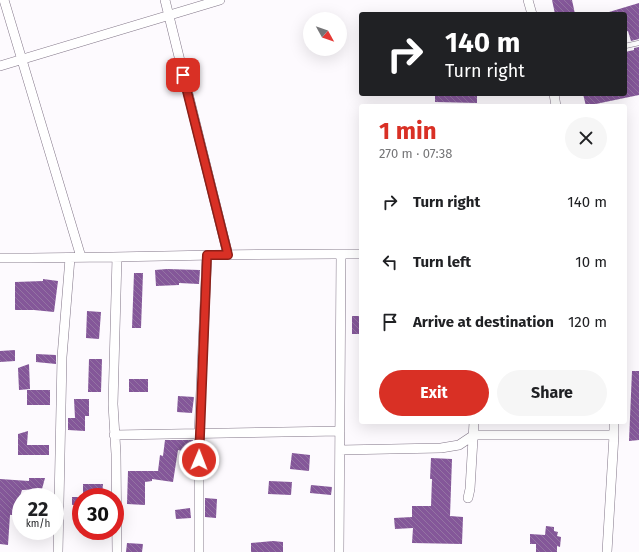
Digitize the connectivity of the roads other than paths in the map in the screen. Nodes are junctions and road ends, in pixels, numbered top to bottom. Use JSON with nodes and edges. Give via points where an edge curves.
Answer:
{"nodes":[{"id":1,"x":4,"y":0,"type":"edge"},
{"id":2,"x":165,"y":0,"type":"edge"},
{"id":3,"x":220,"y":0,"type":"edge"},
{"id":4,"x":528,"y":0,"type":"edge"},
{"id":5,"x":531,"y":12,"type":"edge"},
{"id":6,"x":168,"y":16,"type":"junction"},
{"id":7,"x":639,"y":43,"type":"edge"},
{"id":8,"x":627,"y":46,"type":"edge"},
{"id":9,"x":21,"y":60,"type":"junction"},
{"id":10,"x":0,"y":66,"type":"edge"},
{"id":11,"x":341,"y":254,"type":"junction"},
{"id":12,"x":359,"y":254,"type":"edge"},
{"id":13,"x":207,"y":255,"type":"junction"},
{"id":14,"x":228,"y":255,"type":"junction"},
{"id":15,"x":81,"y":257,"type":"junction"},
{"id":16,"x":116,"y":257,"type":"junction"},
{"id":17,"x":0,"y":258,"type":"edge"},
{"id":18,"x":70,"y":258,"type":"junction"},
{"id":19,"x":474,"y":424,"type":"edge"},
{"id":20,"x":614,"y":424,"type":"edge"},
{"id":21,"x":340,"y":431,"type":"junction"},
{"id":22,"x":199,"y":434,"type":"junction"},
{"id":23,"x":114,"y":435,"type":"junction"},
{"id":24,"x":474,"y":435,"type":"junction"},
{"id":25,"x":614,"y":435,"type":"junction"},
{"id":26,"x":340,"y":450,"type":"junction"},
{"id":27,"x":468,"y":498,"type":"dead end"},
{"id":28,"x":58,"y":552,"type":"edge"},
{"id":29,"x":117,"y":552,"type":"edge"},
{"id":30,"x":199,"y":552,"type":"edge"},
{"id":31,"x":339,"y":552,"type":"edge"},
{"id":32,"x":608,"y":552,"type":"edge"}],
"edges":[{"from":1,"to":9,"type":"street"},
{"from":2,"to":6,"type":"street"},
{"from":3,"to":6,"type":"street"},
{"from":4,"to":5,"type":"street"},
{"from":6,"to":9,"type":"street"},
{"from":6,"to":14,"type":"street"},
{"from":7,"to":8,"type":"lane"},
{"from":9,"to":10,"type":"street"},
{"from":9,"to":15,"type":"street"},
{"from":11,"to":12,"type":"street"},
{"from":11,"to":14,"type":"street"},
{"from":11,"to":21,"type":"street"},
{"from":13,"to":14,"type":"street"},
{"from":13,"to":16,"type":"street"},
{"from":13,"to":22,"type":"street"},
{"from":15,"to":16,"type":"street"},
{"from":15,"to":18,"type":"street"},
{"from":16,"to":23,"type":"street"},
{"from":17,"to":18,"type":"street"},
{"from":18,"to":28,"type":"street","via":[[62,357]]},
{"from":19,"to":24,"type":"street"},
{"from":20,"to":25,"type":"street"},
{"from":21,"to":22,"type":"street"},
{"from":21,"to":26,"type":"street"},
{"from":22,"to":23,"type":"street"},
{"from":22,"to":30,"type":"street"},
{"from":23,"to":29,"type":"street"},
{"from":24,"to":25,"type":"street"},
{"from":24,"to":26,"type":"street","via":[[459,444],[441,448]]},
{"from":24,"to":27,"type":"street"},
{"from":25,"to":32,"type":"street"},
{"from":26,"to":31,"type":"street"}]}
